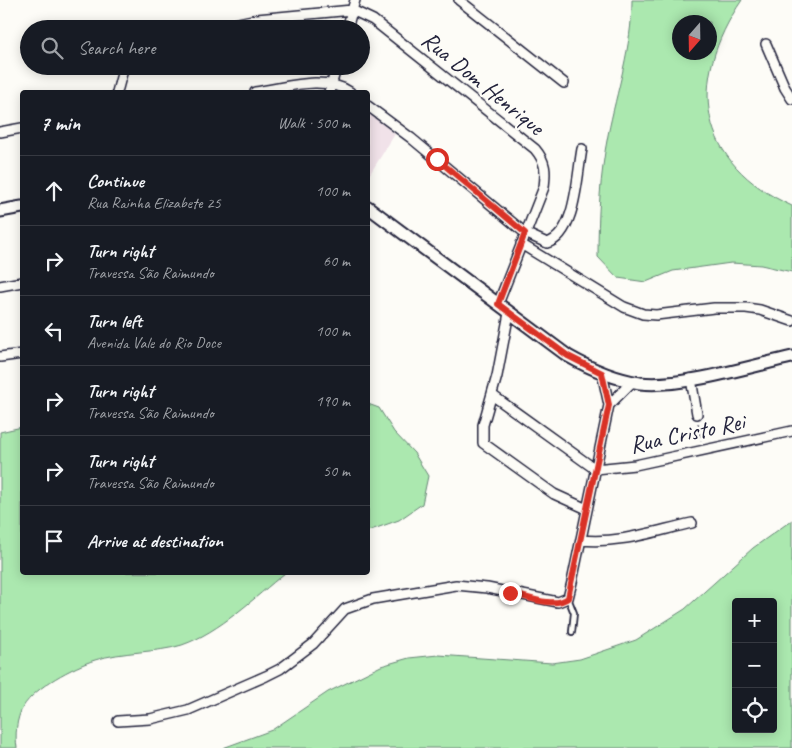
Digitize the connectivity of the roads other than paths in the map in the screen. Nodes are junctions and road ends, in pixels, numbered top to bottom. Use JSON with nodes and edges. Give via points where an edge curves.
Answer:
{"nodes":[{"id":1,"x":355,"y":0,"type":"edge"},
{"id":2,"x":459,"y":0,"type":"edge"},
{"id":3,"x":352,"y":10,"type":"junction"},
{"id":4,"x":252,"y":20,"type":"edge"},
{"id":5,"x":349,"y":20,"type":"edge"},
{"id":6,"x":766,"y":44,"type":"dead end"},
{"id":7,"x":122,"y":75,"type":"edge"},
{"id":8,"x":334,"y":75,"type":"edge"},
{"id":9,"x":564,"y":83,"type":"dead end"},
{"id":10,"x":330,"y":88,"type":"edge"},
{"id":11,"x":118,"y":90,"type":"edge"},
{"id":12,"x":268,"y":90,"type":"edge"},
{"id":13,"x":792,"y":99,"type":"edge"},
{"id":14,"x":370,"y":107,"type":"edge"},
{"id":15,"x":20,"y":128,"type":"edge"},
{"id":16,"x":0,"y":132,"type":"edge"},
{"id":17,"x":582,"y":149,"type":"dead end"},
{"id":18,"x":20,"y":207,"type":"edge"},
{"id":19,"x":370,"y":208,"type":"edge"},
{"id":20,"x":0,"y":211,"type":"edge"},
{"id":21,"x":525,"y":233,"type":"junction"},
{"id":22,"x":521,"y":244,"type":"junction"},
{"id":23,"x":20,"y":282,"type":"edge"},
{"id":24,"x":0,"y":286,"type":"edge"},
{"id":25,"x":498,"y":304,"type":"junction"},
{"id":26,"x":509,"y":313,"type":"junction"},
{"id":27,"x":792,"y":321,"type":"edge"},
{"id":28,"x":20,"y":354,"type":"edge"},
{"id":29,"x":792,"y":357,"type":"edge"},
{"id":30,"x":0,"y":358,"type":"edge"},
{"id":31,"x":602,"y":373,"type":"junction"},
{"id":32,"x":691,"y":379,"type":"junction"},
{"id":33,"x":632,"y":382,"type":"junction"},
{"id":34,"x":492,"y":395,"type":"junction"},
{"id":35,"x":609,"y":405,"type":"junction"},
{"id":36,"x":697,"y":414,"type":"road end"},
{"id":37,"x":792,"y":431,"type":"edge"},
{"id":38,"x":595,"y":468,"type":"junction"},
{"id":39,"x":587,"y":509,"type":"junction"},
{"id":40,"x":692,"y":523,"type":"dead end"},
{"id":41,"x":581,"y":540,"type":"junction"},
{"id":42,"x":568,"y":598,"type":"junction"},
{"id":43,"x":572,"y":632,"type":"dead end"},
{"id":44,"x":118,"y":721,"type":"dead end"}],
"edges":[{"from":1,"to":3,"type":"street"},
{"from":2,"to":9,"type":"street"},
{"from":3,"to":4,"type":"street"},
{"from":3,"to":5,"type":"street"},
{"from":3,"to":21,"type":"street","name":"Rua Dom Henrique","via":[[372,20],[544,159],[544,187]]},
{"from":6,"to":13,"type":"street","via":[[784,88]]},
{"from":7,"to":11,"type":"street"},
{"from":8,"to":10,"type":"street"},
{"from":10,"to":12,"type":"street","via":[[320,82]]},
{"from":14,"to":21,"type":"street"},
{"from":15,"to":16,"type":"street"},
{"from":17,"to":21,"type":"street","via":[[568,223],[562,234],[554,242],[547,243]]},
{"from":18,"to":20,"type":"street"},
{"from":19,"to":25,"type":"street"},
{"from":21,"to":22,"type":"street"},
{"from":22,"to":25,"type":"street"},
{"from":22,"to":27,"type":"street","via":[[624,307],[643,314],[746,308]]},
{"from":23,"to":24,"type":"street"},
{"from":25,"to":26,"type":"street"},
{"from":26,"to":31,"type":"street","via":[[568,356]]},
{"from":26,"to":34,"type":"street"},
{"from":28,"to":30,"type":"street"},
{"from":29,"to":32,"type":"street"},
{"from":31,"to":33,"type":"street"},
{"from":31,"to":35,"type":"street"},
{"from":32,"to":33,"type":"street","via":[[656,384]]},
{"from":32,"to":36,"type":"street"},
{"from":33,"to":35,"type":"street"},
{"from":34,"to":38,"type":"street"},
{"from":34,"to":39,"type":"street","via":[[483,425],[482,439],[487,446],[554,494]]},
{"from":35,"to":38,"type":"street"},
{"from":37,"to":38,"type":"street","name":"Rua Cristo Rei","via":[[702,452],[613,468]]},
{"from":38,"to":39,"type":"street"},
{"from":39,"to":41,"type":"street"},
{"from":40,"to":41,"type":"street","via":[[622,540]]},
{"from":41,"to":42,"type":"street"},
{"from":42,"to":43,"type":"lane","via":[[574,613]]},
{"from":42,"to":44,"type":"street","via":[[548,602],[487,588],[456,585],[373,599],[345,609],[313,644],[266,676],[188,710],[150,719]]}]}
